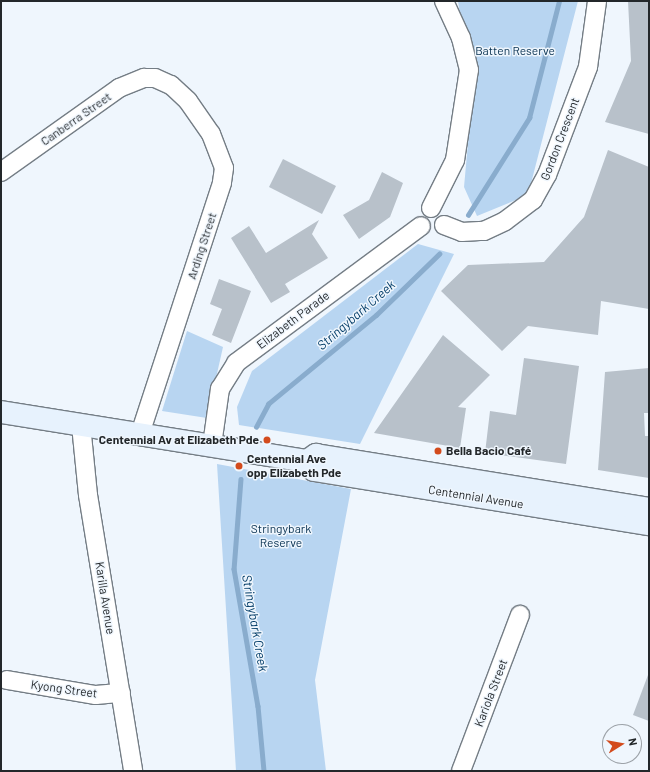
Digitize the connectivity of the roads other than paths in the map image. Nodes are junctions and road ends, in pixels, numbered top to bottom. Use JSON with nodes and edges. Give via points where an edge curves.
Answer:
{"nodes":[{"id":1,"x":444,"y":1,"type":"edge"},
{"id":2,"x":597,"y":1,"type":"edge"},
{"id":3,"x":155,"y":78,"type":"joint"},
{"id":4,"x":1,"y":172,"type":"edge"},
{"id":5,"x":431,"y":208,"type":"junction"},
{"id":6,"x":444,"y":225,"type":"junction"},
{"id":7,"x":421,"y":226,"type":"junction"},
{"id":8,"x":1,"y":412,"type":"edge"},
{"id":9,"x":81,"y":425,"type":"junction"},
{"id":10,"x":140,"y":434,"type":"junction"},
{"id":11,"x":212,"y":445,"type":"junction"},
{"id":12,"x":306,"y":461,"type":"junction"},
{"id":13,"x":649,"y":509,"type":"edge"},
{"id":14,"x":649,"y":524,"type":"edge"},
{"id":15,"x":520,"y":615,"type":"dead end"},
{"id":16,"x":7,"y":680,"type":"dead end"},
{"id":17,"x":121,"y":693,"type":"junction"},
{"id":18,"x":133,"y":771,"type":"edge"},
{"id":19,"x":461,"y":771,"type":"edge"}],
"edges":[{"from":1,"to":5,"type":"street","via":[[461,38],[469,70],[455,160]]},
{"from":2,"to":6,"type":"street","name":"Gordon Crescent","via":[[588,67],[547,175],[533,200],[506,221],[484,231],[462,232]]},
{"from":3,"to":4,"type":"street","name":"Canberra Street","via":[[144,78],[118,88]]},
{"from":3,"to":10,"type":"street","name":"Arding Street","via":[[171,85],[188,101],[211,134],[224,168],[222,184]]},
{"from":5,"to":6,"type":"street","via":[[442,213]]},
{"from":5,"to":7,"type":"street","via":[[421,214]]},
{"from":6,"to":7,"type":"street","via":[[432,233]]},
{"from":7,"to":11,"type":"street","name":"Elizabeth Parade","via":[[236,363],[220,390]]},
{"from":8,"to":9,"type":"main road","name":"Centennial Avenue"},
{"from":9,"to":10,"type":"main road","name":"Centennial Avenue"},
{"from":9,"to":17,"type":"street","name":"Karilla Avenue","via":[[87,488]]},
{"from":10,"to":11,"type":"main road","name":"Centennial Avenue"},
{"from":11,"to":12,"type":"main road","name":"Centennial Avenue"},
{"from":12,"to":13,"type":"main road","name":"Centennial Avenue","via":[[316,455]]},
{"from":12,"to":14,"type":"main road","name":"Centennial Avenue","via":[[314,470]]},
{"from":15,"to":19,"type":"street","name":"Kariola Street"},
{"from":16,"to":17,"type":"street","name":"Kyong Street","via":[[96,695]]},
{"from":17,"to":18,"type":"street","name":"Karilla Avenue"}]}
